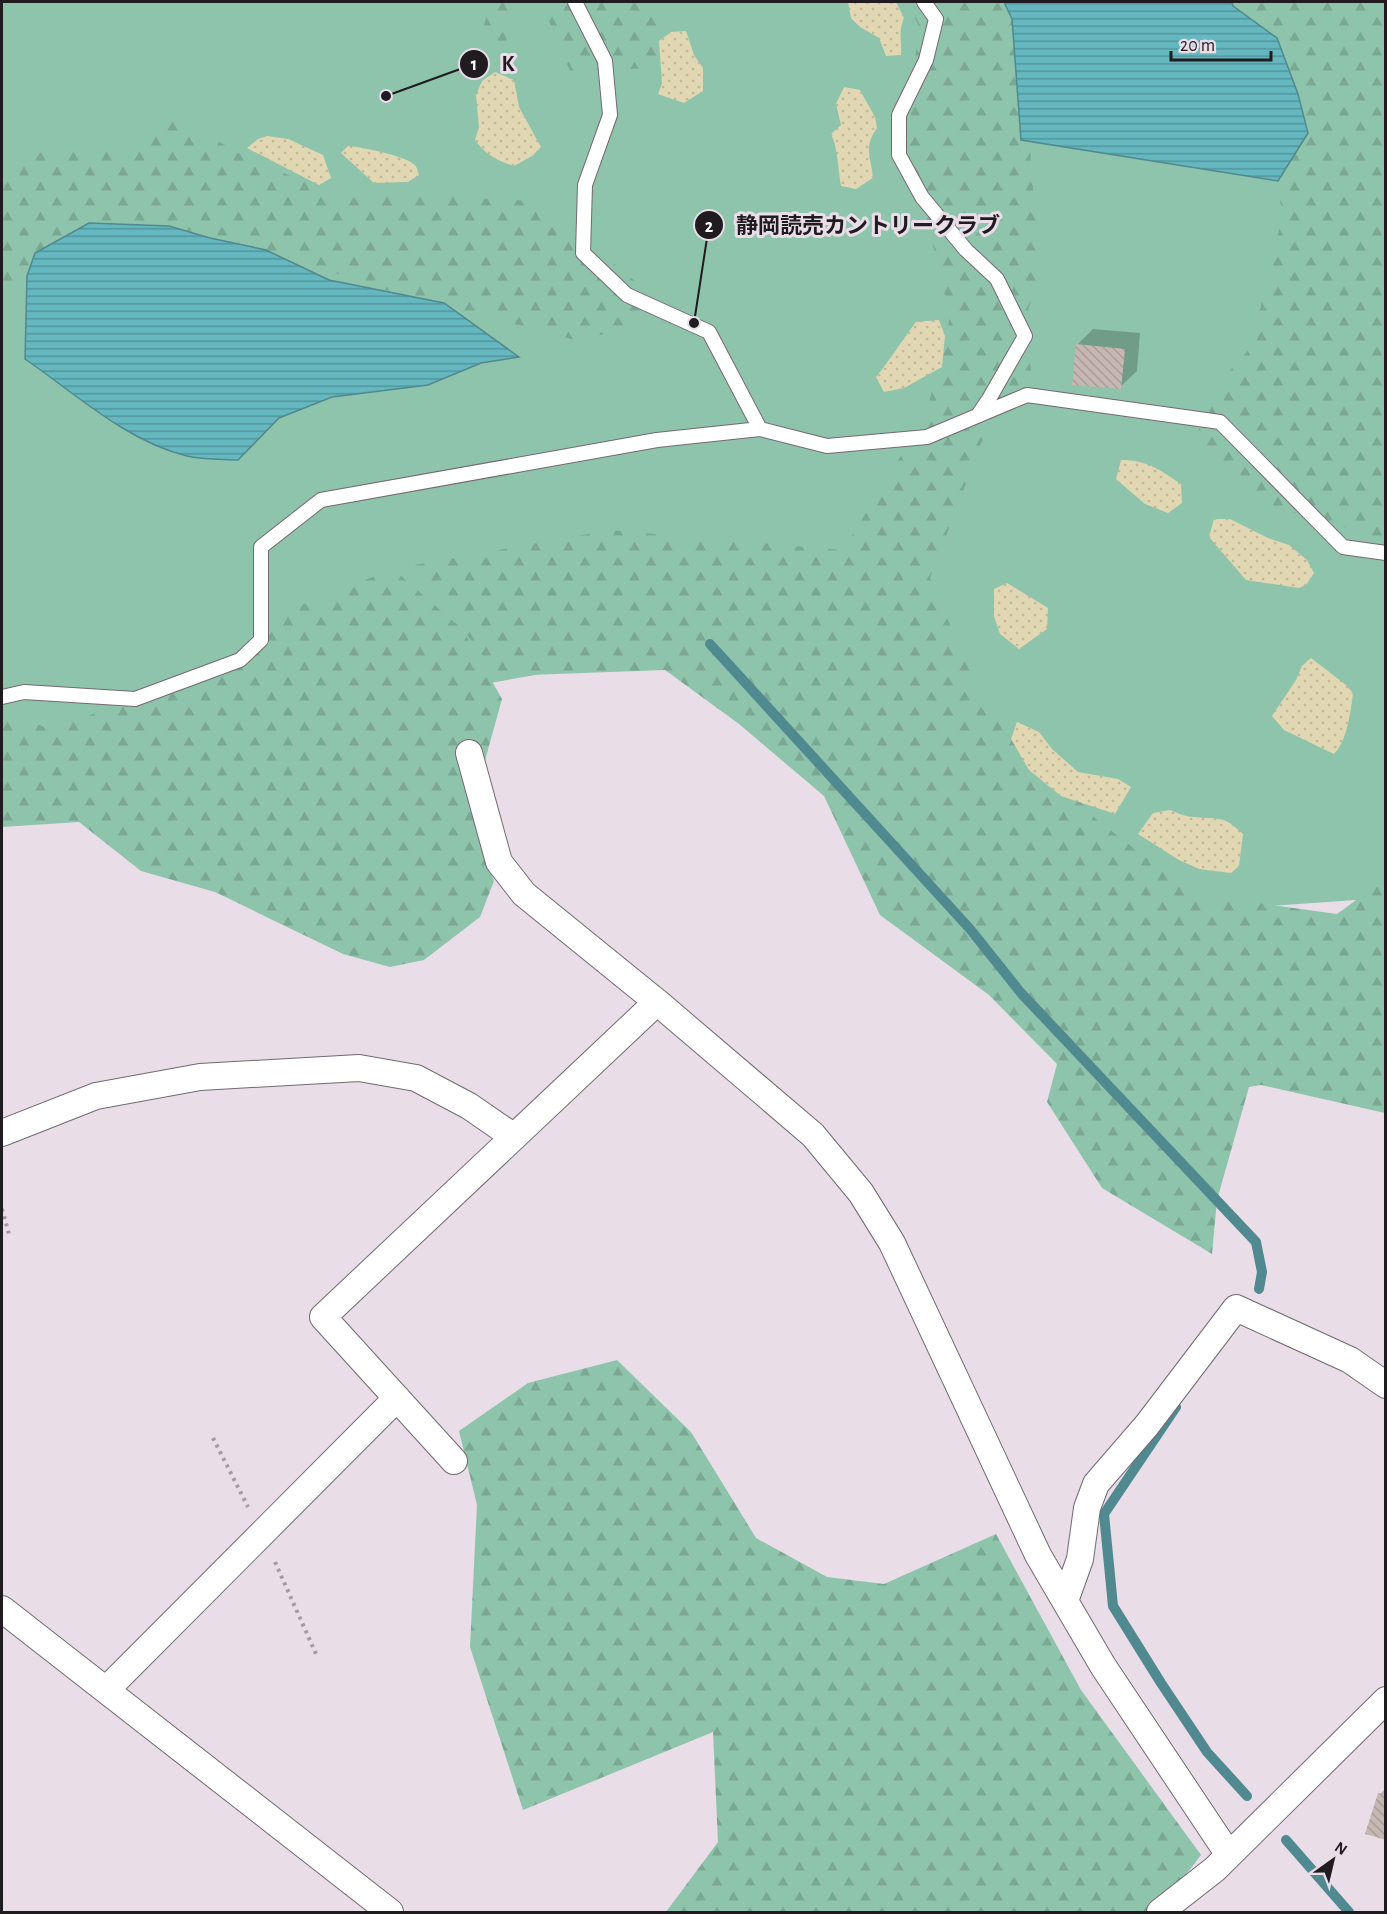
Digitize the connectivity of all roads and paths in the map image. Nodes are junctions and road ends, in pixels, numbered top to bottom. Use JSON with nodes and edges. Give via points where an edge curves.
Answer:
{"nodes":[{"id":1,"x":575,"y":2,"type":"edge"},
{"id":2,"x":924,"y":2,"type":"edge"},
{"id":3,"x":978,"y":415,"type":"junction"},
{"id":4,"x":760,"y":429,"type":"junction"},
{"id":5,"x":1386,"y":554,"type":"edge"},
{"id":6,"x":2,"y":697,"type":"edge"},
{"id":7,"x":469,"y":753,"type":"dead end"},
{"id":8,"x":657,"y":1002,"type":"junction"},
{"id":9,"x":2,"y":1133,"type":"edge"},
{"id":10,"x":514,"y":1137,"type":"junction"},
{"id":11,"x":2,"y":1209,"type":"edge"},
{"id":12,"x":9,"y":1234,"type":"dead end"},
{"id":13,"x":1386,"y":1385,"type":"edge"},
{"id":14,"x":397,"y":1398,"type":"junction"},
{"id":15,"x":454,"y":1461,"type":"dead end"},
{"id":16,"x":1065,"y":1601,"type":"junction"},
{"id":17,"x":2,"y":1609,"type":"edge"},
{"id":18,"x":106,"y":1690,"type":"junction"},
{"id":19,"x":1386,"y":1700,"type":"edge"},
{"id":20,"x":1229,"y":1855,"type":"junction"},
{"id":21,"x":373,"y":1908,"type":"edge"},
{"id":22,"x":1160,"y":1912,"type":"edge"}],
"edges":[{"from":1,"to":4,"type":"lane","via":[[604,61],[610,115],[585,185],[583,253],[627,295],[709,332]]},
{"from":2,"to":3,"type":"lane","via":[[936,19],[926,60],[899,115],[898,155],[922,197],[966,250],[997,279],[1025,336]]},
{"from":3,"to":4,"type":"lane","via":[[927,436],[827,446]]},
{"from":3,"to":5,"type":"lane","via":[[1027,395],[1220,422],[1343,547]]},
{"from":4,"to":6,"type":"lane","via":[[657,440],[321,500],[261,547],[261,640],[240,660],[135,699],[24,692]]},
{"from":7,"to":8,"type":"street","via":[[499,862],[524,894]]},
{"from":8,"to":10,"type":"street"},
{"from":8,"to":16,"type":"street","via":[[813,1135],[861,1193],[892,1243],[1038,1555]]},
{"from":9,"to":10,"type":"street","via":[[96,1096],[201,1077],[359,1068],[416,1078],[469,1106]]},
{"from":10,"to":14,"type":"street","via":[[323,1317]]},
{"from":11,"to":12,"type":"path"},
{"from":13,"to":16,"type":"street","via":[[1350,1360],[1236,1308],[1147,1425],[1096,1484],[1087,1508],[1080,1559]]},
{"from":14,"to":15,"type":"street"},
{"from":14,"to":18,"type":"street"},
{"from":16,"to":20,"type":"street","via":[[1103,1666]]},
{"from":17,"to":18,"type":"street"},
{"from":18,"to":21,"type":"street"},
{"from":19,"to":20,"type":"street"},
{"from":20,"to":22,"type":"street"}]}
